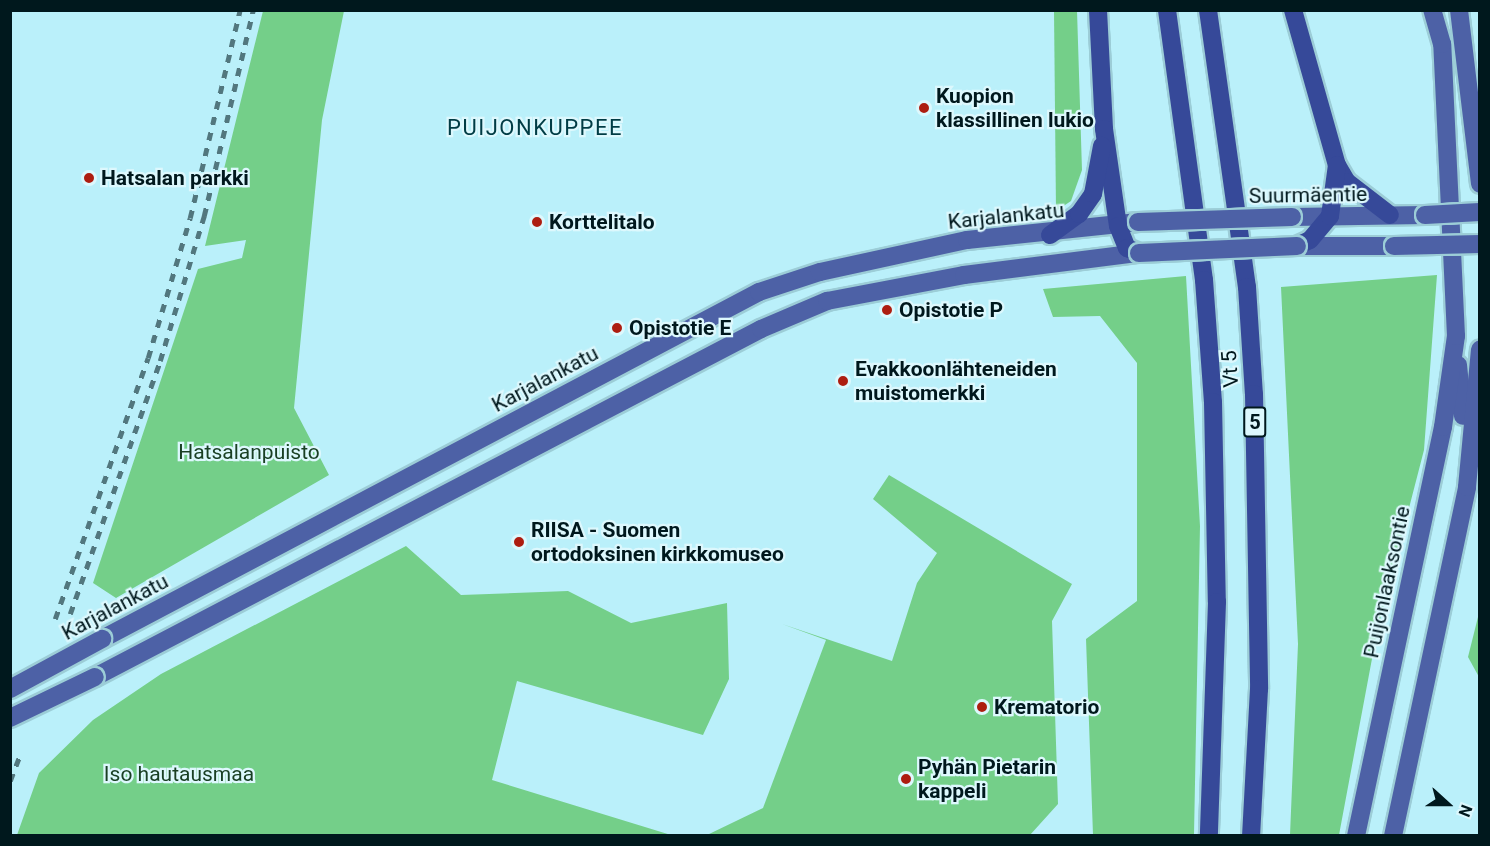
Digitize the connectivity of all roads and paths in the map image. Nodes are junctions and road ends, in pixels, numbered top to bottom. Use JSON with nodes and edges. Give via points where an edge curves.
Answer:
{"nodes":[{"id":1,"x":1098,"y":10,"type":"edge"},
{"id":2,"x":1167,"y":10,"type":"edge"},
{"id":3,"x":1208,"y":10,"type":"edge"},
{"id":4,"x":1293,"y":10,"type":"edge"},
{"id":5,"x":1432,"y":10,"type":"edge"},
{"id":6,"x":1459,"y":10,"type":"edge"},
{"id":7,"x":1104,"y":129,"type":"junction"},
{"id":8,"x":1337,"y":165,"type":"junction"},
{"id":9,"x":1479,"y":184,"type":"edge"},
{"id":10,"x":1479,"y":212,"type":"edge"},
{"id":11,"x":1390,"y":215,"type":"junction"},
{"id":12,"x":1330,"y":216,"type":"junction"},
{"id":13,"x":1138,"y":222,"type":"joint"},
{"id":14,"x":1118,"y":225,"type":"junction"},
{"id":15,"x":1050,"y":235,"type":"junction"},
{"id":16,"x":1479,"y":243,"type":"edge"},
{"id":17,"x":1297,"y":246,"type":"junction"},
{"id":18,"x":1139,"y":253,"type":"junction"},
{"id":19,"x":1479,"y":350,"type":"edge"},
{"id":20,"x":1479,"y":356,"type":"edge"},
{"id":21,"x":1468,"y":418,"type":"edge"},
{"id":22,"x":1473,"y":481,"type":"edge"},
{"id":23,"x":10,"y":689,"type":"edge"},
{"id":24,"x":10,"y":718,"type":"edge"},
{"id":25,"x":1209,"y":836,"type":"edge"},
{"id":26,"x":1251,"y":836,"type":"edge"},
{"id":27,"x":1356,"y":836,"type":"edge"},
{"id":28,"x":1393,"y":836,"type":"edge"}],
"edges":[{"from":1,"to":7,"type":"highway"},
{"from":2,"to":25,"type":"highway","name":"Vt 5","number":"5","via":[[1204,280],[1213,402],[1217,602]]},
{"from":3,"to":26,"type":"highway","name":"Vt 5","number":"5","via":[[1247,286],[1254,394],[1259,689]]},
{"from":4,"to":8,"type":"highway"},
{"from":5,"to":21,"type":"main road","name":"Puijonlaaksontie","via":[[1442,44],[1456,336]]},
{"from":6,"to":9,"type":"main road"},
{"from":7,"to":14,"type":"highway"},
{"from":7,"to":15,"type":"highway","via":[[1093,194],[1079,214]]},
{"from":8,"to":11,"type":"highway","via":[[1347,182]]},
{"from":8,"to":12,"type":"highway"},
{"from":10,"to":11,"type":"main road","name":"Suurmäentie","bridge":true},
{"from":11,"to":12,"type":"main road","name":"Suurmäentie"},
{"from":12,"to":13,"type":"main road","name":"Suurmäentie","bridge":true},
{"from":12,"to":17,"type":"highway","via":[[1310,240]]},
{"from":13,"to":14,"type":"main road","name":"Karjalankatu"},
{"from":14,"to":15,"type":"main road","name":"Karjalankatu"},
{"from":14,"to":18,"type":"highway","via":[[1127,248]]},
{"from":15,"to":23,"type":"main road","name":"Karjalankatu","bridge":true,"via":[[967,240],[820,272],[759,292]]},
{"from":16,"to":17,"type":"main road","bridge":true},
{"from":17,"to":18,"type":"main road","bridge":true},
{"from":18,"to":24,"type":"main road","bridge":true,"via":[[964,275],[827,302],[761,329]]},
{"from":19,"to":20,"type":"main road","name":"Puijonlaaksontie"},
{"from":20,"to":21,"type":"main road","name":"Puijonlaaksontie"},
{"from":21,"to":22,"type":"main road","name":"Puijonlaaksontie"},
{"from":21,"to":27,"type":"main road","name":"Puijonlaaksontie"},
{"from":22,"to":28,"type":"main road","name":"Puijonlaaksontie"}]}
